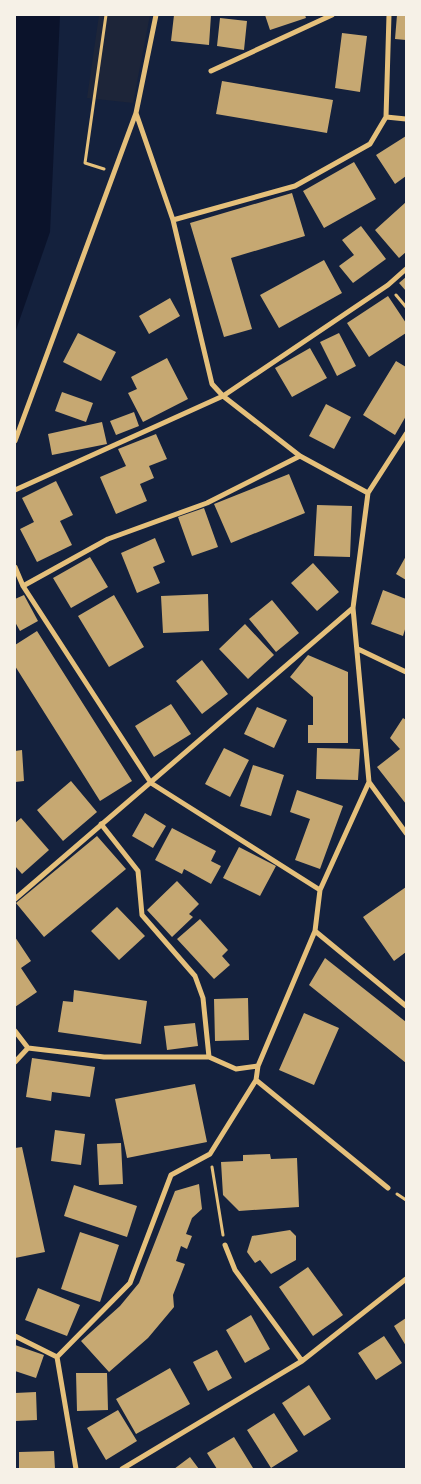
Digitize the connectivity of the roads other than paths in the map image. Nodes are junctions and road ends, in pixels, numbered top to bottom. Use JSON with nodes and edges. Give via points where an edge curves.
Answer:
{"nodes":[{"id":1,"x":156,"y":15,"type":"edge"},
{"id":2,"x":332,"y":15,"type":"edge"},
{"id":3,"x":389,"y":15,"type":"edge"},
{"id":4,"x":211,"y":71,"type":"dead end"},
{"id":5,"x":136,"y":113,"type":"junction"},
{"id":6,"x":386,"y":116,"type":"junction"},
{"id":7,"x":406,"y":119,"type":"edge"},
{"id":8,"x":173,"y":220,"type":"junction"},
{"id":9,"x":406,"y":268,"type":"edge"},
{"id":10,"x":223,"y":396,"type":"junction"},
{"id":11,"x":406,"y":434,"type":"edge"},
{"id":12,"x":15,"y":441,"type":"edge"},
{"id":13,"x":300,"y":456,"type":"junction"},
{"id":14,"x":15,"y":490,"type":"edge"},
{"id":15,"x":368,"y":492,"type":"junction"},
{"id":16,"x":15,"y":567,"type":"edge"},
{"id":17,"x":23,"y":586,"type":"junction"},
{"id":18,"x":352,"y":608,"type":"junction"},
{"id":19,"x":358,"y":649,"type":"junction"},
{"id":20,"x":406,"y":672,"type":"edge"},
{"id":21,"x":369,"y":782,"type":"junction"},
{"id":22,"x":151,"y":783,"type":"junction"},
{"id":23,"x":101,"y":824,"type":"junction"},
{"id":24,"x":406,"y":833,"type":"edge"},
{"id":25,"x":320,"y":890,"type":"junction"},
{"id":26,"x":15,"y":899,"type":"edge"},
{"id":27,"x":315,"y":931,"type":"junction"},
{"id":28,"x":406,"y":1006,"type":"edge"},
{"id":29,"x":15,"y":1031,"type":"edge"},
{"id":30,"x":28,"y":1048,"type":"junction"},
{"id":31,"x":209,"y":1057,"type":"junction"},
{"id":32,"x":15,"y":1062,"type":"edge"},
{"id":33,"x":258,"y":1066,"type":"junction"},
{"id":34,"x":256,"y":1080,"type":"junction"},
{"id":35,"x":388,"y":1188,"type":"dead end"},
{"id":36,"x":225,"y":1245,"type":"road end"},
{"id":37,"x":406,"y":1279,"type":"edge"},
{"id":38,"x":15,"y":1336,"type":"edge"},
{"id":39,"x":57,"y":1357,"type":"junction"},
{"id":40,"x":302,"y":1361,"type":"junction"},
{"id":41,"x":76,"y":1469,"type":"edge"},
{"id":42,"x":122,"y":1469,"type":"edge"}],
"edges":[{"from":1,"to":5,"type":"street"},
{"from":2,"to":4,"type":"street"},
{"from":3,"to":6,"type":"street"},
{"from":5,"to":8,"type":"street"},
{"from":5,"to":12,"type":"street"},
{"from":6,"to":7,"type":"street"},
{"from":6,"to":8,"type":"street","via":[[370,144],[295,186]]},
{"from":8,"to":10,"type":"street","via":[[212,384]]},
{"from":9,"to":10,"type":"street","via":[[388,285]]},
{"from":10,"to":13,"type":"street"},
{"from":10,"to":14,"type":"street"},
{"from":11,"to":15,"type":"street"},
{"from":13,"to":15,"type":"street"},
{"from":13,"to":17,"type":"street","via":[[207,502],[108,539]]},
{"from":15,"to":18,"type":"street"},
{"from":16,"to":17,"type":"street"},
{"from":17,"to":22,"type":"street"},
{"from":18,"to":19,"type":"street"},
{"from":18,"to":22,"type":"street"},
{"from":19,"to":20,"type":"street"},
{"from":19,"to":21,"type":"street"},
{"from":21,"to":24,"type":"street"},
{"from":21,"to":25,"type":"street"},
{"from":22,"to":23,"type":"street"},
{"from":22,"to":25,"type":"street"},
{"from":23,"to":26,"type":"street"},
{"from":23,"to":31,"type":"street","via":[[138,871],[142,915],[195,976],[203,998]]},
{"from":25,"to":27,"type":"street"},
{"from":27,"to":28,"type":"street"},
{"from":27,"to":33,"type":"street"},
{"from":29,"to":30,"type":"street"},
{"from":30,"to":31,"type":"street","via":[[104,1057]]},
{"from":30,"to":32,"type":"street"},
{"from":31,"to":33,"type":"street","via":[[236,1069]]},
{"from":33,"to":34,"type":"street"},
{"from":34,"to":35,"type":"street"},
{"from":34,"to":39,"type":"street","via":[[210,1154],[171,1175],[130,1283]]},
{"from":36,"to":40,"type":"street","via":[[235,1270]]},
{"from":37,"to":40,"type":"street"},
{"from":38,"to":39,"type":"street"},
{"from":39,"to":41,"type":"street"},
{"from":40,"to":42,"type":"street"}]}
